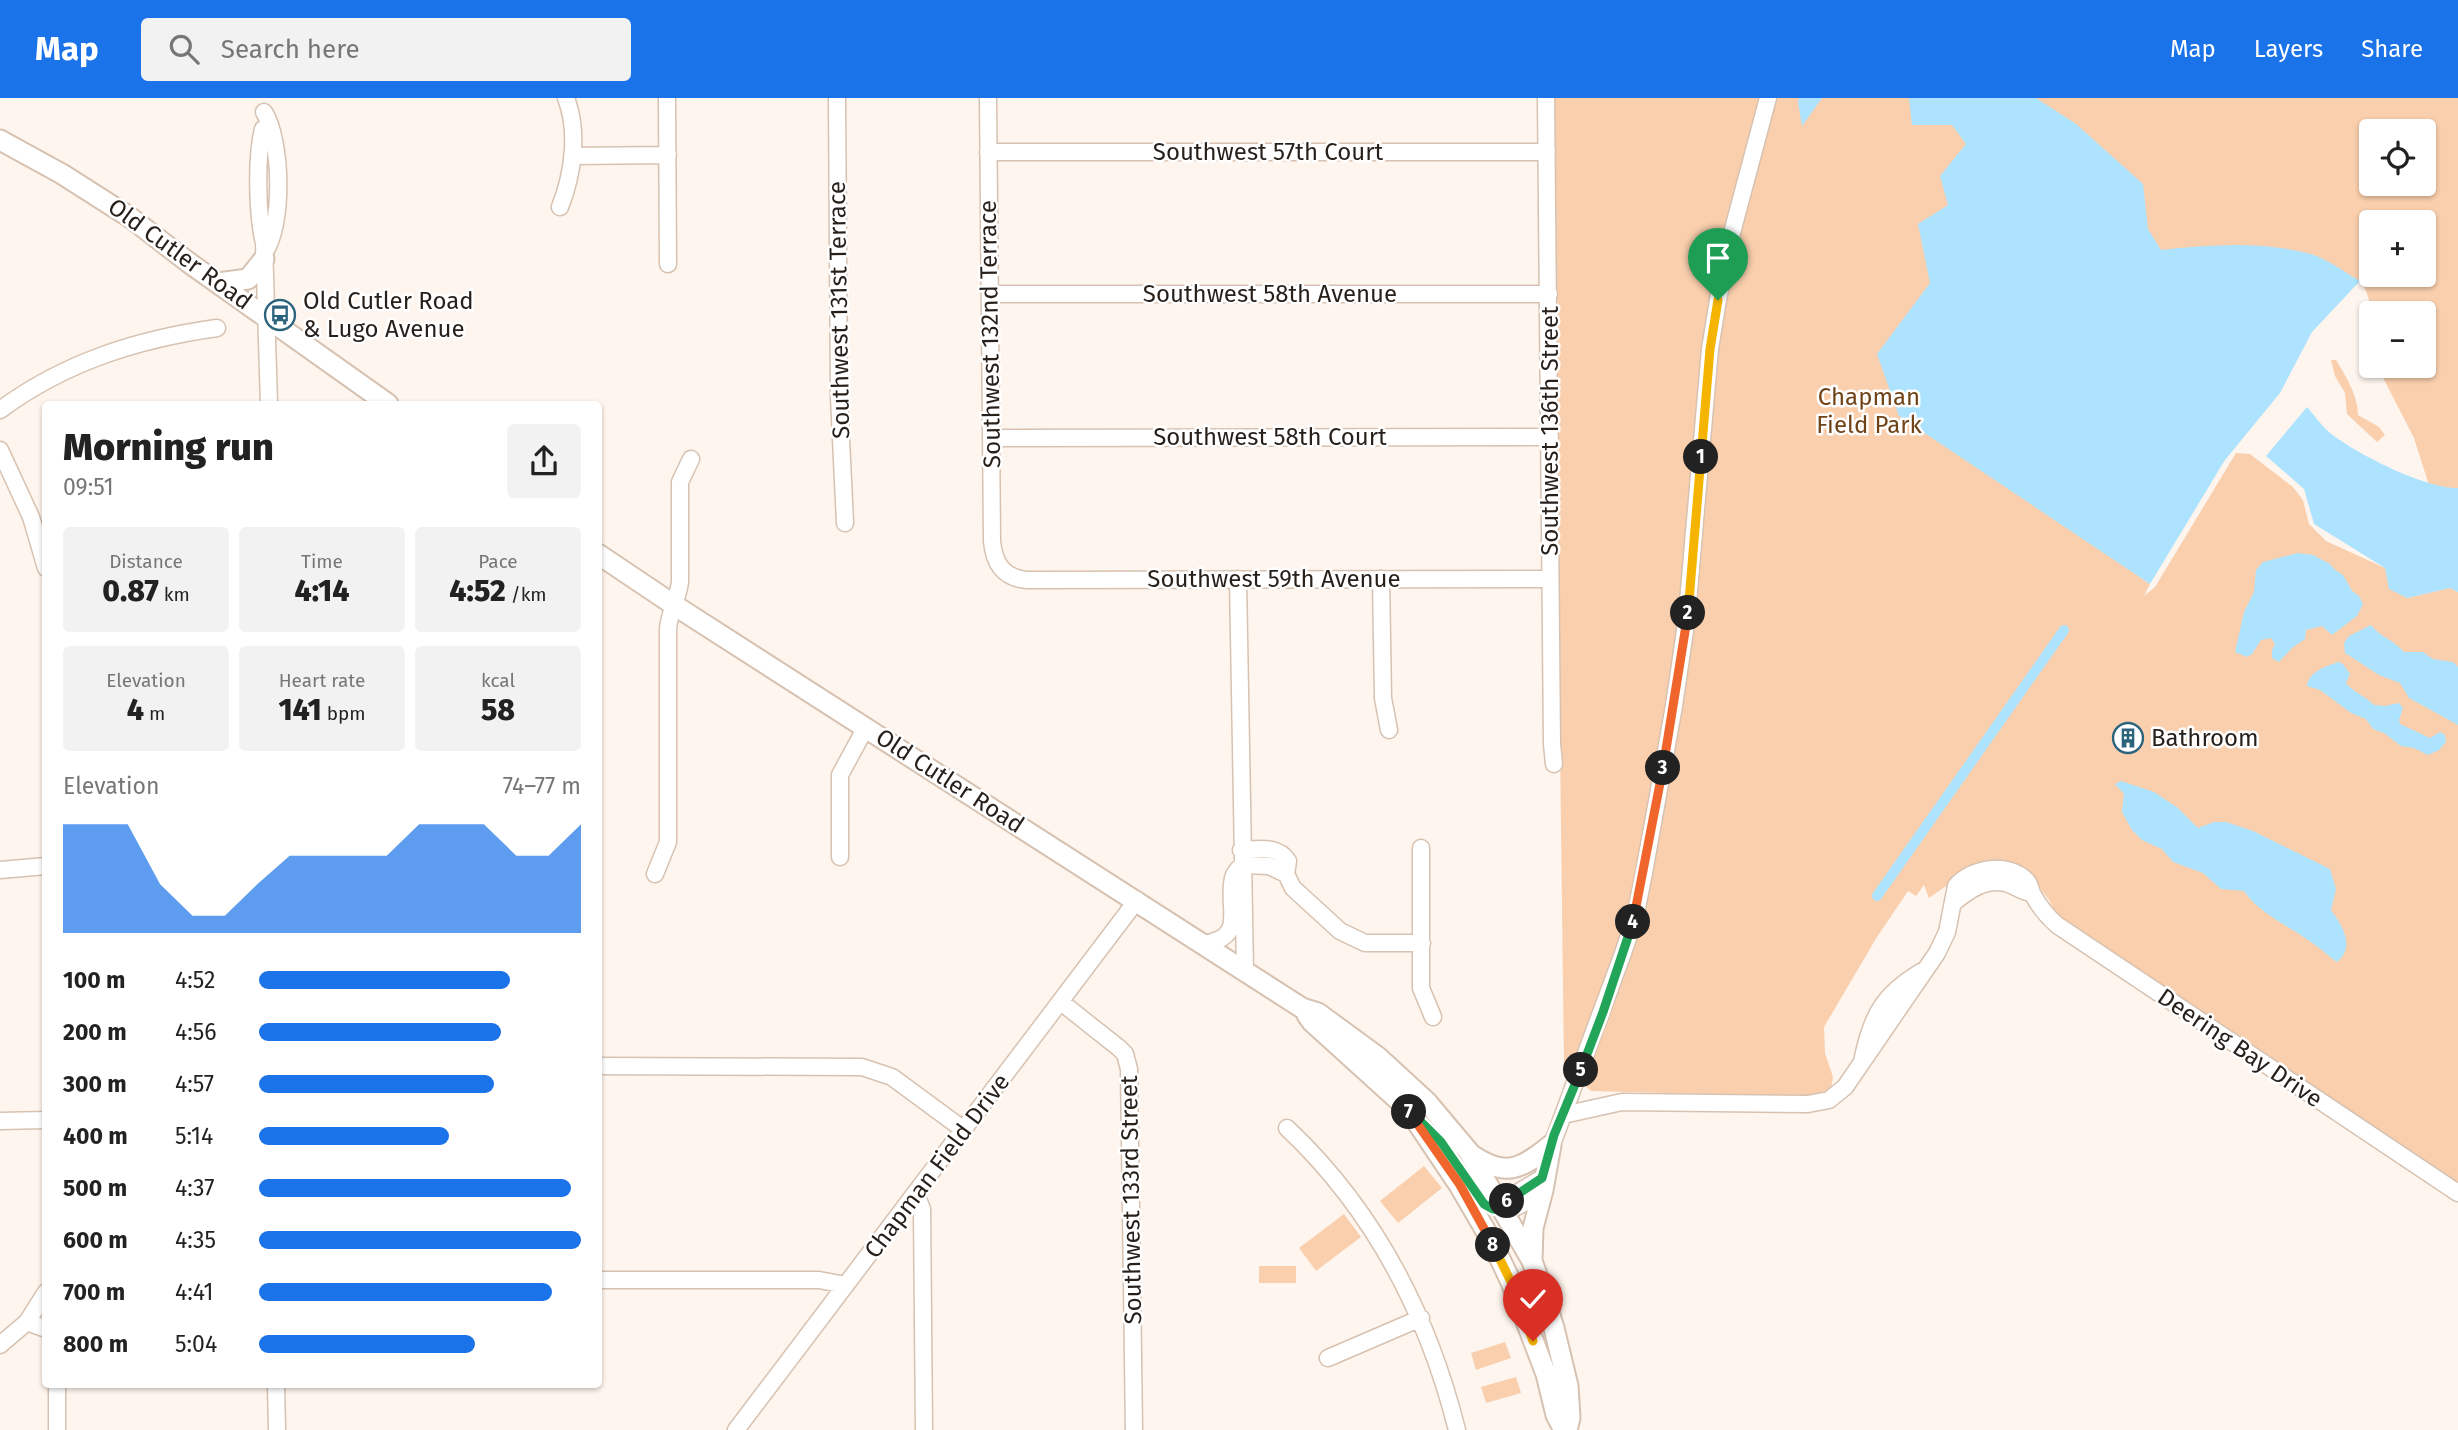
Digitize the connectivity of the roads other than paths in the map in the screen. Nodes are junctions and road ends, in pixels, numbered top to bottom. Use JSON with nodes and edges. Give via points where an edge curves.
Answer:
{"nodes":[{"id":1,"x":566,"y":98,"type":"edge"},
{"id":2,"x":667,"y":98,"type":"edge"},
{"id":3,"x":837,"y":98,"type":"edge"},
{"id":4,"x":988,"y":98,"type":"edge"},
{"id":5,"x":1546,"y":98,"type":"edge"},
{"id":6,"x":1768,"y":98,"type":"edge"},
{"id":7,"x":264,"y":105,"type":"edge"},
{"id":8,"x":0,"y":140,"type":"edge"},
{"id":9,"x":988,"y":152,"type":"junction"},
{"id":10,"x":1547,"y":152,"type":"junction"},
{"id":11,"x":668,"y":155,"type":"junction"},
{"id":12,"x":572,"y":156,"type":"junction"},
{"id":13,"x":560,"y":207,"type":"dead end"},
{"id":14,"x":264,"y":252,"type":"junction"},
{"id":15,"x":668,"y":264,"type":"dead end"},
{"id":16,"x":218,"y":283,"type":"junction"},
{"id":17,"x":1549,"y":293,"type":"junction"},
{"id":18,"x":990,"y":295,"type":"junction"},
{"id":19,"x":267,"y":316,"type":"junction"},
{"id":20,"x":217,"y":328,"type":"dead end"},
{"id":21,"x":269,"y":401,"type":"edge"},
{"id":22,"x":384,"y":401,"type":"edge"},
{"id":23,"x":0,"y":410,"type":"edge"},
{"id":24,"x":1550,"y":437,"type":"junction"},
{"id":25,"x":991,"y":438,"type":"junction"},
{"id":26,"x":0,"y":450,"type":"edge"},
{"id":27,"x":691,"y":459,"type":"dead end"},
{"id":28,"x":845,"y":523,"type":"dead end"},
{"id":29,"x":42,"y":554,"type":"edge"},
{"id":30,"x":602,"y":557,"type":"edge"},
{"id":31,"x":1001,"y":569,"type":"joint"},
{"id":32,"x":1238,"y":579,"type":"junction"},
{"id":33,"x":1381,"y":579,"type":"junction"},
{"id":34,"x":1550,"y":579,"type":"junction"},
{"id":35,"x":674,"y":605,"type":"junction"},
{"id":36,"x":866,"y":727,"type":"junction"},
{"id":37,"x":1389,"y":730,"type":"dead end"},
{"id":38,"x":1554,"y":764,"type":"dead end"},
{"id":39,"x":1422,"y":848,"type":"dead end"},
{"id":40,"x":840,"y":857,"type":"dead end"},
{"id":41,"x":1241,"y":857,"type":"junction"},
{"id":42,"x":42,"y":866,"type":"edge"},
{"id":43,"x":0,"y":870,"type":"edge"},
{"id":44,"x":655,"y":874,"type":"dead end"},
{"id":45,"x":1137,"y":900,"type":"junction"},
{"id":46,"x":1233,"y":916,"type":"junction"},
{"id":47,"x":1422,"y":943,"type":"junction"},
{"id":48,"x":1203,"y":944,"type":"junction"},
{"id":49,"x":1226,"y":959,"type":"junction"},
{"id":50,"x":1245,"y":971,"type":"junction"},
{"id":51,"x":1061,"y":1002,"type":"junction"},
{"id":52,"x":1302,"y":1008,"type":"junction"},
{"id":53,"x":1433,"y":1017,"type":"dead end"},
{"id":54,"x":602,"y":1066,"type":"edge"},
{"id":55,"x":1408,"y":1109,"type":"junction"},
{"id":56,"x":1563,"y":1115,"type":"junction"},
{"id":57,"x":42,"y":1120,"type":"edge"},
{"id":58,"x":0,"y":1121,"type":"edge"},
{"id":59,"x":1287,"y":1128,"type":"dead end"},
{"id":60,"x":964,"y":1130,"type":"junction"},
{"id":61,"x":1551,"y":1145,"type":"junction"},
{"id":62,"x":1469,"y":1152,"type":"junction"},
{"id":63,"x":2458,"y":1193,"type":"edge"},
{"id":64,"x":916,"y":1194,"type":"junction"},
{"id":65,"x":1504,"y":1210,"type":"junction"},
{"id":66,"x":1532,"y":1261,"type":"junction"},
{"id":67,"x":602,"y":1280,"type":"edge"},
{"id":68,"x":846,"y":1285,"type":"junction"},
{"id":69,"x":42,"y":1298,"type":"edge"},
{"id":70,"x":1421,"y":1318,"type":"junction"},
{"id":71,"x":27,"y":1322,"type":"junction"},
{"id":72,"x":42,"y":1328,"type":"edge"},
{"id":73,"x":0,"y":1345,"type":"edge"},
{"id":74,"x":1328,"y":1358,"type":"dead end"},
{"id":75,"x":1546,"y":1374,"type":"junction"},
{"id":76,"x":57,"y":1388,"type":"edge"},
{"id":77,"x":276,"y":1388,"type":"edge"},
{"id":78,"x":57,"y":1430,"type":"edge"},
{"id":79,"x":276,"y":1430,"type":"edge"},
{"id":80,"x":736,"y":1430,"type":"edge"},
{"id":81,"x":924,"y":1430,"type":"edge"},
{"id":82,"x":1134,"y":1430,"type":"edge"},
{"id":83,"x":1457,"y":1430,"type":"edge"},
{"id":84,"x":1566,"y":1430,"type":"edge"}],
"edges":[{"from":1,"to":12,"type":"street"},
{"from":2,"to":11,"type":"street"},
{"from":3,"to":28,"type":"street","name":"Southwest 131st Terrace","via":[[839,397]]},
{"from":4,"to":9,"type":"street","name":"Southwest 132nd Terrace"},
{"from":5,"to":10,"type":"street","name":"Southwest 136th Street"},
{"from":6,"to":56,"type":"street","via":[[1718,300],[1686,624],[1644,873],[1622,956]]},
{"from":7,"to":14,"type":"street","via":[[259,143]]},
{"from":7,"to":14,"type":"street","via":[[274,139],[277,206],[272,243]]},
{"from":8,"to":16,"type":"main road","name":"Old Cutler Road","via":[[110,204]]},
{"from":9,"to":10,"type":"street","name":"Southwest 57th Court"},
{"from":9,"to":18,"type":"street","name":"Southwest 132nd Terrace"},
{"from":10,"to":17,"type":"street","name":"Southwest 136th Street"},
{"from":11,"to":12,"type":"street"},
{"from":11,"to":15,"type":"street"},
{"from":12,"to":13,"type":"street"},
{"from":14,"to":16,"type":"main road","via":[[248,279]]},
{"from":14,"to":19,"type":"street"},
{"from":16,"to":19,"type":"main road","name":"Old Cutler Road"},
{"from":17,"to":18,"type":"street","name":"Southwest 58th Avenue"},
{"from":17,"to":24,"type":"street","name":"Southwest 136th Street"},
{"from":18,"to":25,"type":"street","name":"Southwest 132nd Terrace"},
{"from":19,"to":21,"type":"street"},
{"from":19,"to":22,"type":"main road","name":"Old Cutler Road"},
{"from":20,"to":23,"type":"street","via":[[164,336],[121,349],[57,375]]},
{"from":24,"to":25,"type":"street","name":"Southwest 58th Court"},
{"from":24,"to":34,"type":"street","name":"Southwest 136th Street"},
{"from":25,"to":31,"type":"street","name":"Southwest 132nd Terrace","via":[[993,548]]},
{"from":26,"to":29,"type":"street","via":[[31,517]]},
{"from":27,"to":35,"type":"street","via":[[680,482],[680,582]]},
{"from":30,"to":35,"type":"main road","name":"Old Cutler Road"},
{"from":31,"to":32,"type":"street","name":"Southwest 59th Avenue","via":[[1027,580]]},
{"from":32,"to":33,"type":"street","name":"Southwest 59th Avenue"},
{"from":32,"to":41,"type":"street"},
{"from":33,"to":34,"type":"street","name":"Southwest 59th Avenue"},
{"from":33,"to":37,"type":"street","via":[[1382,698]]},
{"from":34,"to":38,"type":"street","name":"Southwest 136th Street"},
{"from":35,"to":36,"type":"main road","name":"Old Cutler Road"},
{"from":35,"to":44,"type":"street","via":[[668,629],[668,842]]},
{"from":36,"to":40,"type":"street","via":[[840,775]]},
{"from":36,"to":45,"type":"main road","name":"Old Cutler Road"},
{"from":39,"to":47,"type":"street"},
{"from":41,"to":46,"type":"street","via":[[1233,877]]},
{"from":41,"to":47,"type":"street","via":[[1286,874],[1293,888],[1346,935],[1365,943]]},
{"from":41,"to":50,"type":"street"},
{"from":42,"to":43,"type":"street"},
{"from":45,"to":48,"type":"main road","name":"Old Cutler Road"},
{"from":45,"to":51,"type":"street","name":"Chapman Field Drive"},
{"from":46,"to":48,"type":"street","via":[[1224,937]]},
{"from":46,"to":49,"type":"street","via":[[1236,929]]},
{"from":47,"to":53,"type":"street","via":[[1422,988]]},
{"from":48,"to":49,"type":"main road","name":"Old Cutler Road"},
{"from":49,"to":50,"type":"main road","name":"Old Cutler Road"},
{"from":50,"to":52,"type":"main road","name":"Old Cutler Road"},
{"from":51,"to":60,"type":"street","name":"Chapman Field Drive"},
{"from":51,"to":82,"type":"street","name":"Southwest 133rd Street","via":[[1119,1048],[1129,1069]]},
{"from":52,"to":55,"type":"main road","name":"Old Cutler Road"},
{"from":52,"to":62,"type":"main road","name":"Old Cutler Road","via":[[1318,1013],[1378,1057],[1427,1102]]},
{"from":54,"to":60,"type":"street","via":[[862,1067],[891,1077]]},
{"from":55,"to":65,"type":"main road","via":[[1441,1142],[1481,1200]]},
{"from":55,"to":75,"type":"main road","name":"Old Cutler Road","via":[[1481,1222],[1511,1282]]},
{"from":56,"to":61,"type":"street"},
{"from":56,"to":63,"type":"street","name":"Deering Bay Drive","via":[[1622,1102],[1819,1103],[1838,1095],[1944,942],[1956,886],[1975,872],[1989,869],[2024,878],[2057,925]]},
{"from":57,"to":58,"type":"street"},
{"from":59,"to":70,"type":"street","via":[[1360,1211]]},
{"from":60,"to":64,"type":"street","name":"Chapman Field Drive"},
{"from":61,"to":62,"type":"main road","via":[[1528,1163],[1510,1169],[1486,1164]]},
{"from":61,"to":65,"type":"street","via":[[1542,1178],[1507,1199]]},
{"from":61,"to":66,"type":"main road","via":[[1533,1228]]},
{"from":62,"to":65,"type":"main road","name":"Old Cutler Road"},
{"from":64,"to":68,"type":"street","name":"Chapman Field Drive"},
{"from":64,"to":81,"type":"street","via":[[922,1209]]},
{"from":65,"to":66,"type":"main road"},
{"from":65,"to":75,"type":"main road","via":[[1498,1223],[1500,1234],[1533,1309]]},
{"from":66,"to":84,"type":"main road","via":[[1560,1349],[1570,1402]]},
{"from":67,"to":68,"type":"street","via":[[819,1280]]},
{"from":68,"to":80,"type":"street","name":"Chapman Field Drive"},
{"from":69,"to":71,"type":"street"},
{"from":70,"to":74,"type":"street"},
{"from":70,"to":83,"type":"street"},
{"from":71,"to":72,"type":"street"},
{"from":71,"to":73,"type":"street"},
{"from":75,"to":84,"type":"main road","via":[[1556,1415]]},
{"from":76,"to":78,"type":"street"},
{"from":77,"to":79,"type":"street"}]}
